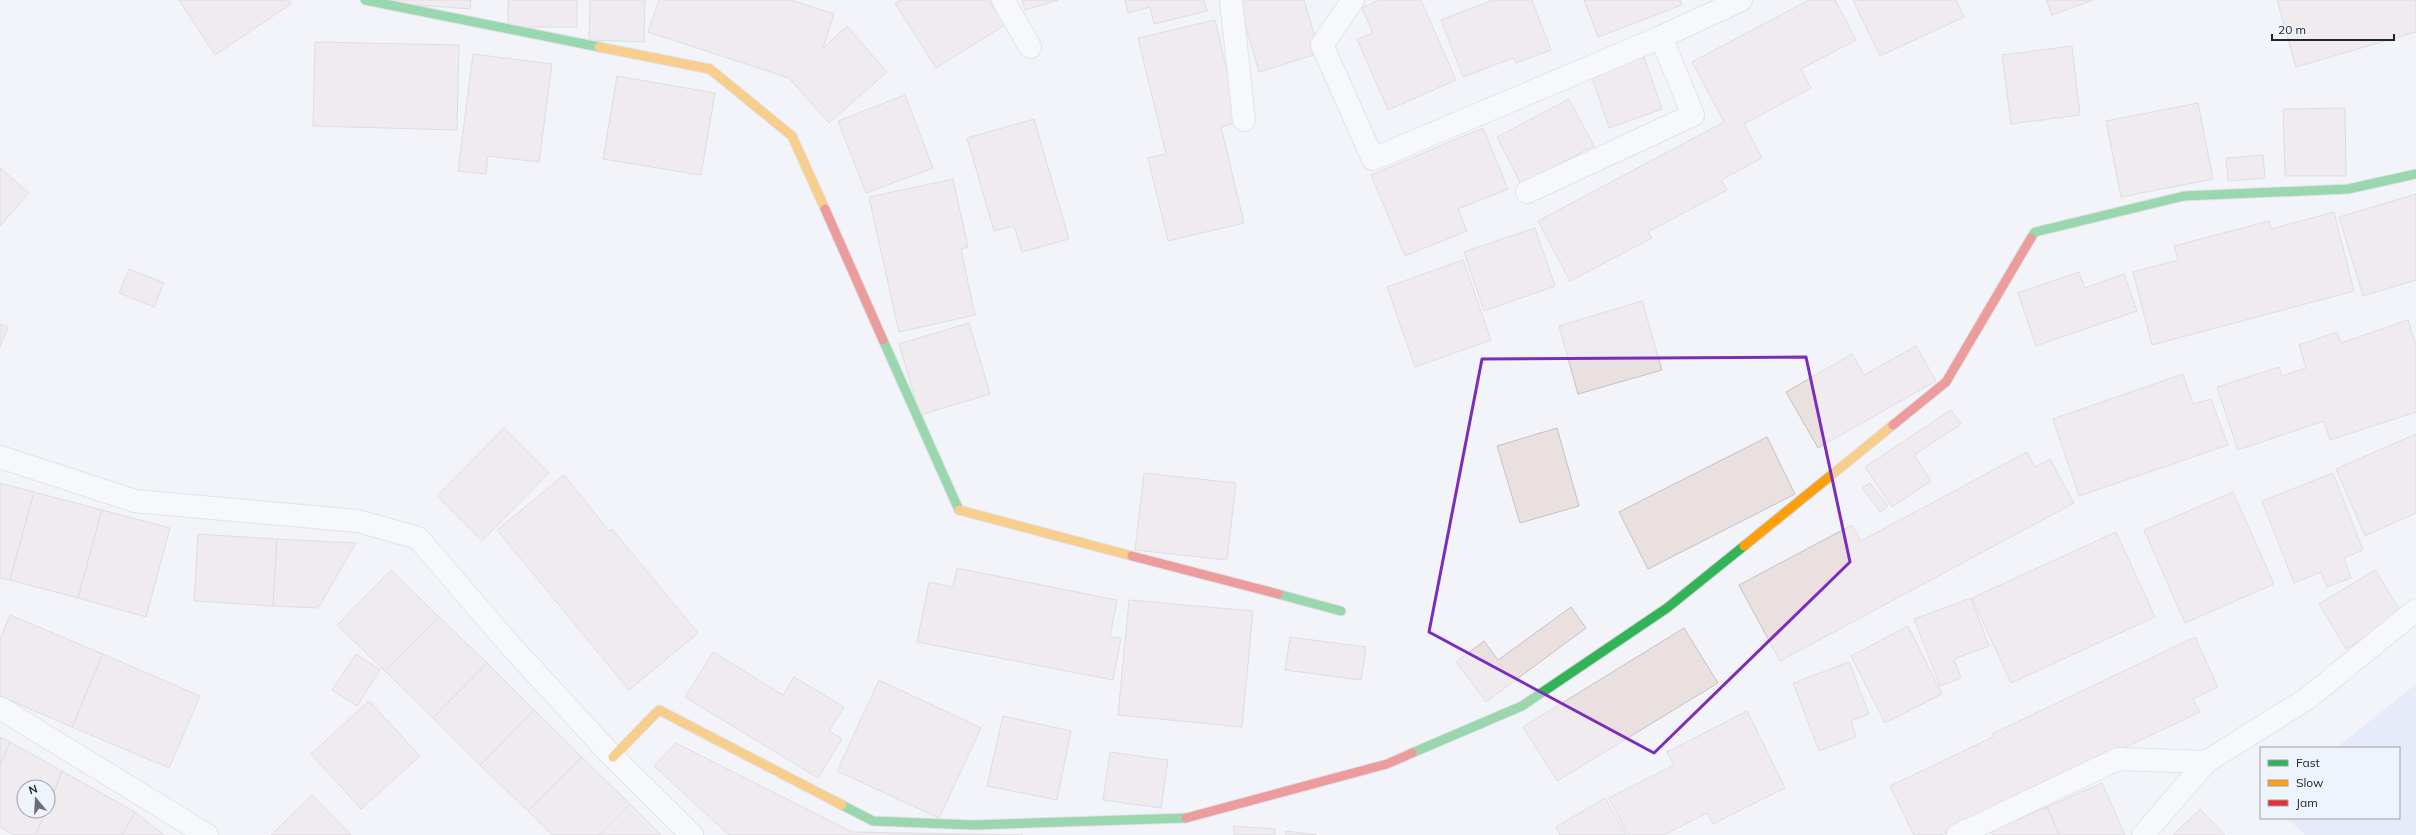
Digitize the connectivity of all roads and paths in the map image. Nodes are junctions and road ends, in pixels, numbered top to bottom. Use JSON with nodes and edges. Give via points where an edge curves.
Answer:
{"nodes":[{"id":1,"x":365,"y":0,"type":"edge"},
{"id":2,"x":1003,"y":0,"type":"edge"},
{"id":3,"x":1231,"y":0,"type":"edge"},
{"id":4,"x":1353,"y":0,"type":"edge"},
{"id":5,"x":1741,"y":0,"type":"edge"},
{"id":6,"x":1660,"y":37,"type":"junction"},
{"id":7,"x":1030,"y":47,"type":"dead end"},
{"id":8,"x":1244,"y":120,"type":"dead end"},
{"id":9,"x":2416,"y":174,"type":"edge"},
{"id":10,"x":1527,"y":192,"type":"dead end"},
{"id":11,"x":0,"y":457,"type":"edge"},
{"id":12,"x":2416,"y":610,"type":"edge"},
{"id":13,"x":1341,"y":611,"type":"dead end"},
{"id":14,"x":0,"y":708,"type":"edge"},
{"id":15,"x":613,"y":757,"type":"junction"},
{"id":16,"x":2206,"y":762,"type":"junction"},
{"id":17,"x":206,"y":835,"type":"edge"},
{"id":18,"x":692,"y":835,"type":"edge"},
{"id":19,"x":1958,"y":835,"type":"edge"},
{"id":20,"x":2143,"y":835,"type":"edge"}],
"edges":[{"from":1,"to":13,"type":"street","via":[[710,69],[792,136],[959,510]]},
{"from":2,"to":7,"type":"street"},
{"from":3,"to":8,"type":"street"},
{"from":4,"to":6,"type":"street","via":[[1322,45],[1373,159]]},
{"from":5,"to":6,"type":"street"},
{"from":6,"to":10,"type":"street","via":[[1693,115]]},
{"from":9,"to":15,"type":"street","via":[[2348,188],[2184,196],[2035,232],[1946,382],[1667,608],[1522,706],[1388,764],[1187,818],[974,825],[873,821],[659,710]]},
{"from":11,"to":15,"type":"street","via":[[135,501],[358,521],[418,538],[509,644]]},
{"from":12,"to":16,"type":"street","via":[[2308,698]]},
{"from":14,"to":17,"type":"street"},
{"from":15,"to":18,"type":"street"},
{"from":16,"to":19,"type":"street","via":[[2118,760]]},
{"from":16,"to":20,"type":"street"}]}
